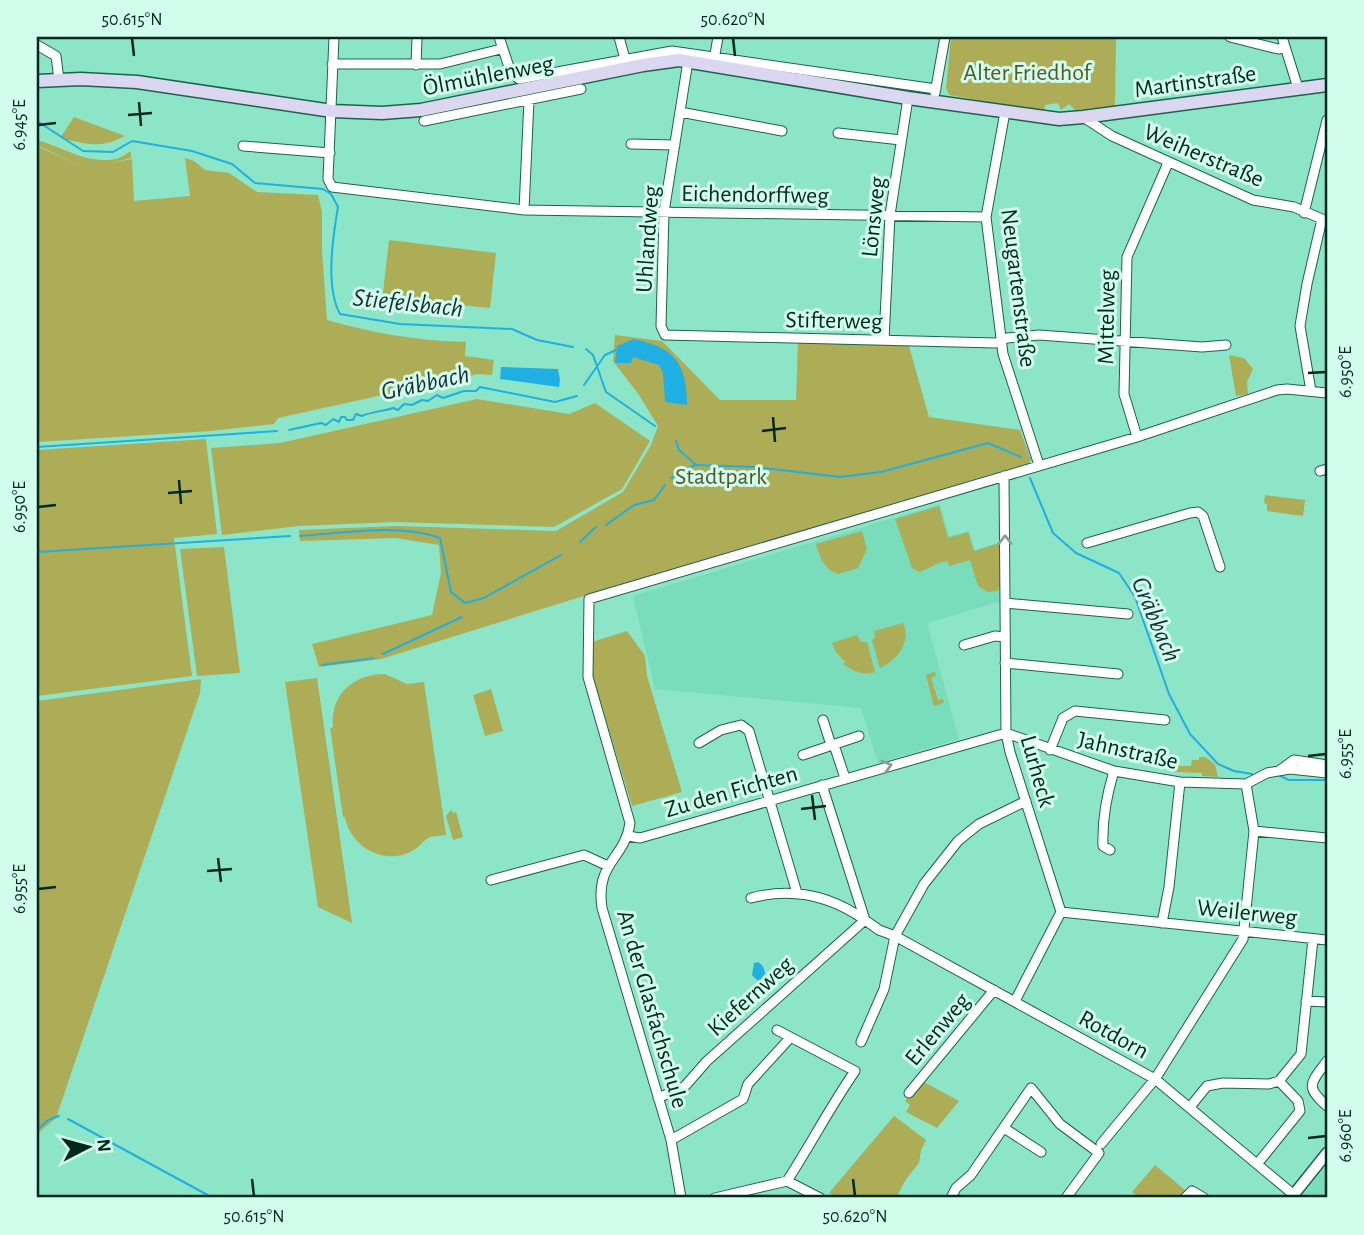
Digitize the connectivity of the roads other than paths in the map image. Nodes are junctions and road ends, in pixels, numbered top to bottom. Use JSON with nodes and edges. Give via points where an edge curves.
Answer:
{"nodes":[{"id":1,"x":334,"y":37,"type":"edge"},
{"id":2,"x":417,"y":37,"type":"edge"},
{"id":3,"x":499,"y":37,"type":"edge"},
{"id":4,"x":618,"y":37,"type":"edge"},
{"id":5,"x":718,"y":37,"type":"edge"},
{"id":6,"x":945,"y":37,"type":"edge"},
{"id":7,"x":1230,"y":37,"type":"edge"},
{"id":8,"x":1282,"y":37,"type":"edge"},
{"id":9,"x":37,"y":45,"type":"edge"},
{"id":10,"x":1283,"y":48,"type":"junction"},
{"id":11,"x":501,"y":49,"type":"junction"},
{"id":12,"x":625,"y":59,"type":"junction"},
{"id":13,"x":714,"y":60,"type":"junction"},
{"id":14,"x":688,"y":61,"type":"junction"},
{"id":15,"x":332,"y":64,"type":"junction"},
{"id":16,"x":416,"y":65,"type":"junction"},
{"id":17,"x":59,"y":80,"type":"junction"},
{"id":18,"x":37,"y":81,"type":"edge"},
{"id":19,"x":1327,"y":85,"type":"edge"},
{"id":20,"x":1298,"y":88,"type":"junction"},
{"id":21,"x":581,"y":89,"type":"dead end"},
{"id":22,"x":935,"y":96,"type":"junction"},
{"id":23,"x":908,"y":98,"type":"junction"},
{"id":24,"x":529,"y":100,"type":"junction"},
{"id":25,"x":332,"y":111,"type":"junction"},
{"id":26,"x":680,"y":111,"type":"junction"},
{"id":27,"x":1005,"y":112,"type":"junction"},
{"id":28,"x":1112,"y":114,"type":"junction"},
{"id":29,"x":1083,"y":117,"type":"junction"},
{"id":30,"x":1069,"y":118,"type":"joint"},
{"id":31,"x":1327,"y":120,"type":"edge"},
{"id":32,"x":424,"y":121,"type":"dead end"},
{"id":33,"x":782,"y":131,"type":"dead end"},
{"id":34,"x":838,"y":133,"type":"dead end"},
{"id":35,"x":1112,"y":136,"type":"junction"},
{"id":36,"x":901,"y":140,"type":"junction"},
{"id":37,"x":631,"y":144,"type":"dead end"},
{"id":38,"x":675,"y":145,"type":"junction"},
{"id":39,"x":243,"y":146,"type":"dead end"},
{"id":40,"x":330,"y":153,"type":"junction"},
{"id":41,"x":1168,"y":163,"type":"junction"},
{"id":42,"x":524,"y":210,"type":"junction"},
{"id":43,"x":664,"y":212,"type":"junction"},
{"id":44,"x":1304,"y":214,"type":"junction"},
{"id":45,"x":890,"y":215,"type":"junction"},
{"id":46,"x":986,"y":216,"type":"junction"},
{"id":47,"x":665,"y":335,"type":"joint"},
{"id":48,"x":884,"y":340,"type":"junction"},
{"id":49,"x":1001,"y":341,"type":"junction"},
{"id":50,"x":1125,"y":341,"type":"junction"},
{"id":51,"x":1226,"y":345,"type":"dead end"},
{"id":52,"x":1311,"y":391,"type":"junction"},
{"id":53,"x":1327,"y":393,"type":"edge"},
{"id":54,"x":1136,"y":437,"type":"junction"},
{"id":55,"x":1038,"y":465,"type":"junction"},
{"id":56,"x":1004,"y":476,"type":"junction"},
{"id":57,"x":1087,"y":543,"type":"dead end"},
{"id":58,"x":1220,"y":567,"type":"dead end"},
{"id":59,"x":1006,"y":603,"type":"junction"},
{"id":60,"x":1128,"y":614,"type":"dead end"},
{"id":61,"x":1005,"y":637,"type":"junction"},
{"id":62,"x":964,"y":645,"type":"dead end"},
{"id":63,"x":1005,"y":663,"type":"junction"},
{"id":64,"x":1118,"y":674,"type":"dead end"},
{"id":65,"x":823,"y":720,"type":"dead end"},
{"id":66,"x":1165,"y":720,"type":"dead end"},
{"id":67,"x":1006,"y":733,"type":"junction"},
{"id":68,"x":859,"y":736,"type":"dead end"},
{"id":69,"x":699,"y":743,"type":"dead end"},
{"id":70,"x":832,"y":745,"type":"junction"},
{"id":71,"x":1050,"y":750,"type":"junction"},
{"id":72,"x":803,"y":755,"type":"dead end"},
{"id":73,"x":1327,"y":765,"type":"edge"},
{"id":74,"x":1279,"y":770,"type":"junction"},
{"id":75,"x":1114,"y":771,"type":"junction"},
{"id":76,"x":1327,"y":773,"type":"edge"},
{"id":77,"x":845,"y":778,"type":"junction"},
{"id":78,"x":1180,"y":782,"type":"junction"},
{"id":79,"x":1246,"y":784,"type":"junction"},
{"id":80,"x":822,"y":785,"type":"junction"},
{"id":81,"x":769,"y":800,"type":"junction"},
{"id":82,"x":1026,"y":801,"type":"junction"},
{"id":83,"x":1254,"y":831,"type":"junction"},
{"id":84,"x":628,"y":836,"type":"junction"},
{"id":85,"x":1327,"y":838,"type":"edge"},
{"id":86,"x":1110,"y":850,"type":"dead end"},
{"id":87,"x":608,"y":866,"type":"junction"},
{"id":88,"x":491,"y":880,"type":"dead end"},
{"id":89,"x":797,"y":893,"type":"junction"},
{"id":90,"x":751,"y":898,"type":"dead end"},
{"id":91,"x":1061,"y":912,"type":"junction"},
{"id":92,"x":865,"y":920,"type":"junction"},
{"id":93,"x":1162,"y":923,"type":"junction"},
{"id":94,"x":1245,"y":931,"type":"junction"},
{"id":95,"x":895,"y":936,"type":"junction"},
{"id":96,"x":1313,"y":939,"type":"junction"},
{"id":97,"x":1327,"y":940,"type":"edge"},
{"id":98,"x":994,"y":990,"type":"junction"},
{"id":99,"x":1015,"y":1001,"type":"junction"},
{"id":100,"x":1306,"y":1001,"type":"junction"},
{"id":101,"x":1327,"y":1002,"type":"edge"},
{"id":102,"x":777,"y":1030,"type":"dead end"},
{"id":103,"x":790,"y":1038,"type":"junction"},
{"id":104,"x":861,"y":1042,"type":"dead end"},
{"id":105,"x":1327,"y":1061,"type":"edge"},
{"id":106,"x":1155,"y":1079,"type":"junction"},
{"id":107,"x":1279,"y":1081,"type":"junction"},
{"id":108,"x":909,"y":1093,"type":"dead end"},
{"id":109,"x":658,"y":1098,"type":"junction"},
{"id":110,"x":1327,"y":1106,"type":"edge"},
{"id":111,"x":1190,"y":1107,"type":"junction"},
{"id":112,"x":1004,"y":1128,"type":"junction"},
{"id":113,"x":671,"y":1140,"type":"junction"},
{"id":114,"x":1101,"y":1144,"type":"dead end"},
{"id":115,"x":1041,"y":1152,"type":"dead end"},
{"id":116,"x":1327,"y":1153,"type":"edge"},
{"id":117,"x":1258,"y":1163,"type":"junction"},
{"id":118,"x":787,"y":1181,"type":"junction"},
{"id":119,"x":1293,"y":1196,"type":"edge"},
{"id":120,"x":681,"y":1198,"type":"edge"},
{"id":121,"x":715,"y":1198,"type":"edge"},
{"id":122,"x":820,"y":1198,"type":"edge"},
{"id":123,"x":951,"y":1198,"type":"edge"},
{"id":124,"x":1066,"y":1198,"type":"edge"},
{"id":125,"x":1185,"y":1198,"type":"edge"},
{"id":126,"x":1204,"y":1198,"type":"edge"}],
"edges":[{"from":1,"to":15,"type":"street"},
{"from":2,"to":16,"type":"street"},
{"from":3,"to":11,"type":"street"},
{"from":4,"to":12,"type":"street"},
{"from":5,"to":13,"type":"street"},
{"from":6,"to":22,"type":"street"},
{"from":7,"to":10,"type":"street"},
{"from":8,"to":10,"type":"street"},
{"from":9,"to":17,"type":"street","via":[[56,56]]},
{"from":10,"to":20,"type":"street"},
{"from":11,"to":12,"type":"street","via":[[511,73],[519,79]]},
{"from":11,"to":16,"type":"street"},
{"from":12,"to":13,"type":"street","via":[[672,51]]},
{"from":13,"to":14,"type":"main road","name":"Ölmühlenweg"},
{"from":13,"to":22,"type":"street","name":"Ölmühlenweg"},
{"from":13,"to":23,"type":"main road","name":"Ölmühlenweg"},
{"from":14,"to":25,"type":"main road","name":"Ölmühlenweg","via":[[643,65],[421,110]]},
{"from":14,"to":26,"type":"street","name":"Uhlandweg"},
{"from":15,"to":16,"type":"street"},
{"from":15,"to":25,"type":"street"},
{"from":17,"to":18,"type":"main road","name":"Ölmühlenweg"},
{"from":17,"to":25,"type":"main road","name":"Ölmühlenweg","via":[[137,82]]},
{"from":19,"to":20,"type":"main road","name":"Martinstraße"},
{"from":20,"to":28,"type":"main road","name":"Martinstraße"},
{"from":21,"to":24,"type":"street"},
{"from":22,"to":23,"type":"main road","name":"Ölmühlenweg"},
{"from":22,"to":27,"type":"main road","name":"Ölmühlenweg"},
{"from":23,"to":36,"type":"street","name":"Lönsweg"},
{"from":24,"to":32,"type":"street"},
{"from":24,"to":42,"type":"street"},
{"from":25,"to":40,"type":"street"},
{"from":26,"to":33,"type":"street"},
{"from":26,"to":38,"type":"street","name":"Uhlandweg"},
{"from":27,"to":30,"type":"main road","name":"Ölmühlenweg"},
{"from":27,"to":46,"type":"street","name":"Neugartenstraße"},
{"from":28,"to":29,"type":"main road","name":"Martinstraße"},
{"from":28,"to":35,"type":"street","name":"Weiherstraße"},
{"from":29,"to":30,"type":"main road","name":"Martinstraße"},
{"from":29,"to":35,"type":"street","name":"Weiherstraße"},
{"from":31,"to":44,"type":"street"},
{"from":34,"to":36,"type":"street"},
{"from":35,"to":41,"type":"street","name":"Weiherstraße"},
{"from":36,"to":45,"type":"street","name":"Lönsweg"},
{"from":37,"to":38,"type":"street"},
{"from":38,"to":43,"type":"street","name":"Uhlandweg"},
{"from":39,"to":40,"type":"street"},
{"from":40,"to":42,"type":"street","name":"Eichendorffweg","via":[[332,187]]},
{"from":41,"to":44,"type":"street","name":"Weiherstraße","via":[[1253,200],[1294,207]]},
{"from":41,"to":50,"type":"street","name":"Mittelweg","via":[[1127,257]]},
{"from":42,"to":43,"type":"street","name":"Eichendorffweg"},
{"from":43,"to":45,"type":"street","name":"Eichendorffweg"},
{"from":43,"to":47,"type":"street","name":"Uhlandweg","via":[[661,326]]},
{"from":44,"to":52,"type":"street","name":"Weiherstraße","via":[[1322,219],[1300,327]]},
{"from":45,"to":46,"type":"street","name":"Eichendorffweg"},
{"from":45,"to":48,"type":"street","name":"Lönsweg"},
{"from":46,"to":49,"type":"street","name":"Neugartenstraße"},
{"from":47,"to":48,"type":"street","name":"Stifterweg"},
{"from":48,"to":49,"type":"street","name":"Stifterweg"},
{"from":49,"to":50,"type":"street","name":"Stifterweg","via":[[1038,335]]},
{"from":49,"to":55,"type":"street","name":"Neugartenstraße"},
{"from":50,"to":51,"type":"street","name":"Stifterweg"},
{"from":50,"to":54,"type":"street","name":"Mittelweg","via":[[1124,394]]},
{"from":52,"to":53,"type":"street"},
{"from":52,"to":54,"type":"street","via":[[1287,389],[1255,397]]},
{"from":54,"to":55,"type":"street"},
{"from":55,"to":56,"type":"street"},
{"from":59,"to":56,"type":"street","name":"Lurheck","one_way":true},
{"from":56,"to":84,"type":"street","via":[[589,599],[588,677],[627,808]]},
{"from":57,"to":58,"type":"street","via":[[1198,512]]},
{"from":59,"to":60,"type":"street"},
{"from":59,"to":61,"type":"street","name":"Lurheck"},
{"from":61,"to":62,"type":"street"},
{"from":61,"to":63,"type":"street","name":"Lurheck"},
{"from":63,"to":64,"type":"street"},
{"from":63,"to":67,"type":"street","name":"Lurheck"},
{"from":65,"to":70,"type":"street"},
{"from":66,"to":71,"type":"street","via":[[1075,711],[1063,718]]},
{"from":67,"to":71,"type":"street","name":"Jahnstraße"},
{"from":77,"to":67,"type":"street","name":"Zu den Fichten","one_way":true},
{"from":67,"to":82,"type":"street","name":"Lurheck"},
{"from":68,"to":70,"type":"street","name":"Zu den Fichten"},
{"from":69,"to":81,"type":"street","via":[[721,730],[745,727]]},
{"from":70,"to":72,"type":"street","name":"Zu den Fichten"},
{"from":70,"to":77,"type":"street"},
{"from":71,"to":75,"type":"street","name":"Jahnstraße"},
{"from":73,"to":74,"type":"street","via":[[1294,760]]},
{"from":74,"to":76,"type":"street"},
{"from":74,"to":79,"type":"street"},
{"from":75,"to":78,"type":"street","name":"Jahnstraße"},
{"from":75,"to":86,"type":"street","via":[[1102,824],[1103,846]]},
{"from":77,"to":80,"type":"street","name":"Zu den Fichten"},
{"from":78,"to":79,"type":"street","name":"Jahnstraße"},
{"from":78,"to":93,"type":"street","name":"Weilerweg"},
{"from":79,"to":83,"type":"street"},
{"from":80,"to":81,"type":"street","name":"Zu den Fichten"},
{"from":80,"to":92,"type":"street"},
{"from":81,"to":84,"type":"street","name":"Zu den Fichten","via":[[639,838]]},
{"from":81,"to":89,"type":"street"},
{"from":82,"to":91,"type":"street","name":"Lurheck"},
{"from":82,"to":95,"type":"street","via":[[979,824],[958,841],[924,884]]},
{"from":83,"to":85,"type":"street"},
{"from":83,"to":94,"type":"street"},
{"from":84,"to":87,"type":"street","name":"An der Glasfachschule"},
{"from":87,"to":88,"type":"street","via":[[584,855]]},
{"from":87,"to":109,"type":"street","name":"An der Glasfachschule","via":[[601,883],[602,908]]},
{"from":89,"to":90,"type":"street","name":"Rotdorn"},
{"from":89,"to":92,"type":"street","name":"Rotdorn","via":[[830,900]]},
{"from":91,"to":93,"type":"street","name":"Weilerweg"},
{"from":91,"to":99,"type":"street"},
{"from":92,"to":95,"type":"street","name":"Rotdorn"},
{"from":92,"to":109,"type":"street","name":"Kiefernweg","via":[[716,1052],[685,1086]]},
{"from":93,"to":94,"type":"street","name":"Weilerweg"},
{"from":94,"to":96,"type":"street","name":"Weilerweg"},
{"from":94,"to":106,"type":"street"},
{"from":95,"to":98,"type":"street","name":"Rotdorn"},
{"from":95,"to":104,"type":"street","via":[[884,989]]},
{"from":96,"to":97,"type":"street","name":"Weilerweg"},
{"from":96,"to":100,"type":"street"},
{"from":98,"to":99,"type":"street","name":"Rotdorn"},
{"from":98,"to":108,"type":"street","name":"Erlenweg"},
{"from":99,"to":106,"type":"street","name":"Rotdorn"},
{"from":100,"to":101,"type":"street"},
{"from":100,"to":107,"type":"street","via":[[1301,1054]]},
{"from":102,"to":103,"type":"street"},
{"from":103,"to":113,"type":"street","via":[[748,1084],[743,1099]]},
{"from":103,"to":118,"type":"street","via":[[855,1071]]},
{"from":105,"to":110,"type":"street","via":[[1311,1088]]},
{"from":106,"to":111,"type":"street","name":"Rotdorn"},
{"from":106,"to":114,"type":"street"},
{"from":107,"to":111,"type":"street","via":[[1207,1086]]},
{"from":107,"to":117,"type":"street","via":[[1298,1101],[1300,1111]]},
{"from":109,"to":113,"type":"street","name":"An der Glasfachschule"},
{"from":111,"to":117,"type":"street","name":"Rotdorn"},
{"from":112,"to":115,"type":"street"},
{"from":112,"to":123,"type":"street"},
{"from":112,"to":124,"type":"street","via":[[1031,1088],[1060,1124],[1099,1153]]},
{"from":113,"to":120,"type":"street","name":"An der Glasfachschule"},
{"from":116,"to":119,"type":"street"},
{"from":117,"to":119,"type":"street","name":"Rotdorn"},
{"from":118,"to":121,"type":"street"},
{"from":118,"to":122,"type":"street"},
{"from":125,"to":126,"type":"street","via":[[1192,1191]]}]}
